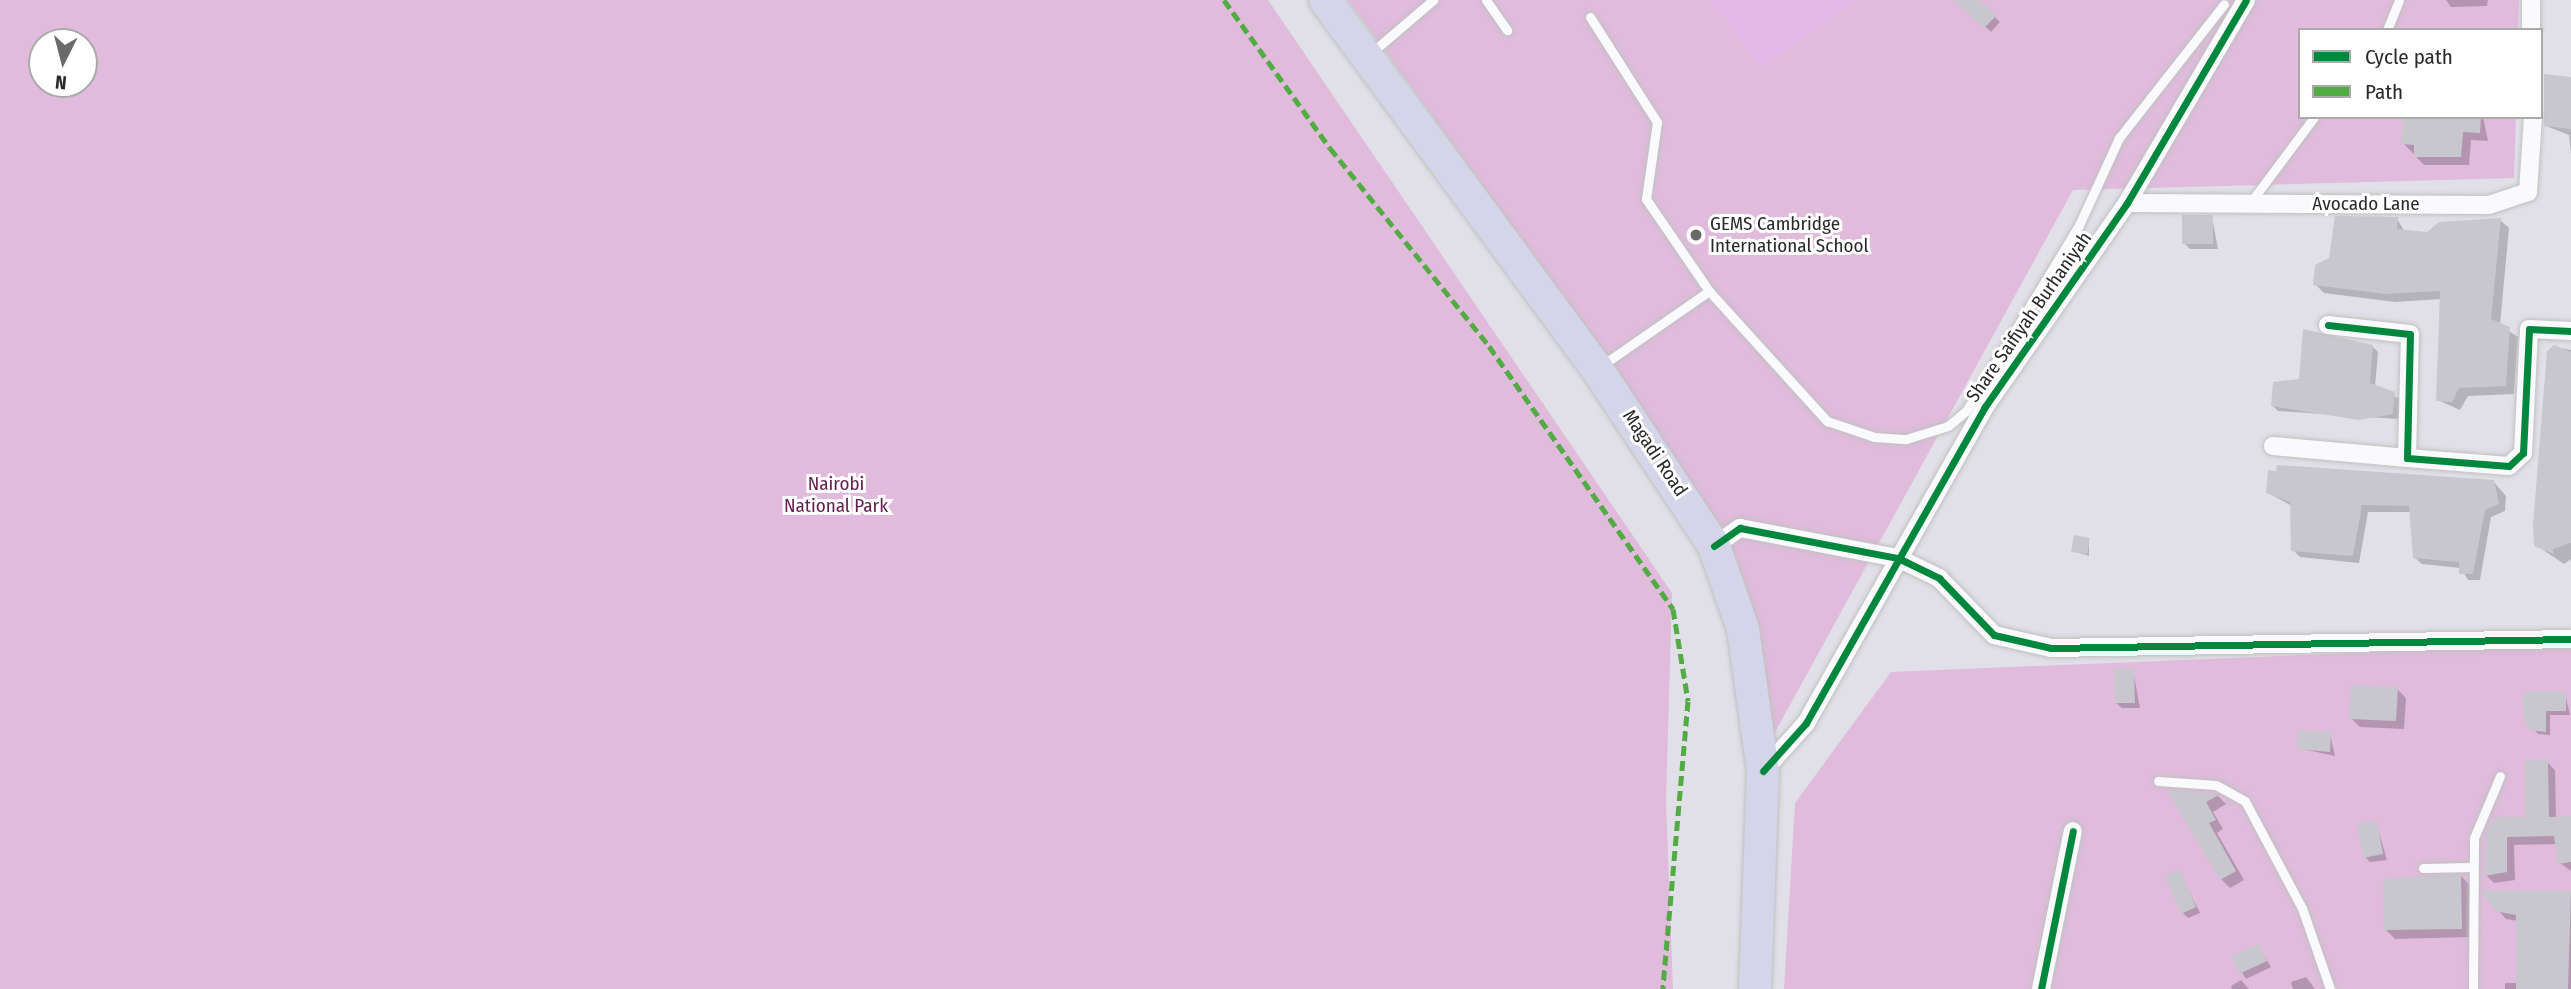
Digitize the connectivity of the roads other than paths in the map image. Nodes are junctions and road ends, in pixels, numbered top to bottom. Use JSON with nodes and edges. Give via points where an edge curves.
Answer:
{"nodes":[{"id":1,"x":1325,"y":0,"type":"edge"},
{"id":2,"x":1433,"y":0,"type":"edge"},
{"id":3,"x":1486,"y":0,"type":"edge"},
{"id":4,"x":2246,"y":0,"type":"edge"},
{"id":5,"x":2399,"y":0,"type":"edge"},
{"id":6,"x":2531,"y":0,"type":"edge"},
{"id":7,"x":2224,"y":4,"type":"dead end"},
{"id":8,"x":1590,"y":17,"type":"dead end"},
{"id":9,"x":2387,"y":28,"type":"edge"},
{"id":10,"x":2531,"y":28,"type":"edge"},
{"id":11,"x":1507,"y":30,"type":"dead end"},
{"id":12,"x":1367,"y":57,"type":"junction"},
{"id":13,"x":2313,"y":119,"type":"edge"},
{"id":14,"x":2533,"y":119,"type":"edge"},
{"id":15,"x":2127,"y":203,"type":"junction"},
{"id":16,"x":2250,"y":203,"type":"junction"},
{"id":17,"x":1709,"y":291,"type":"junction"},
{"id":18,"x":2328,"y":325,"type":"dead end"},
{"id":19,"x":2571,"y":331,"type":"edge"},
{"id":20,"x":1597,"y":369,"type":"junction"},
{"id":21,"x":2273,"y":446,"type":"dead end"},
{"id":22,"x":2407,"y":458,"type":"junction"},
{"id":23,"x":1714,"y":546,"type":"junction"},
{"id":24,"x":1898,"y":558,"type":"junction"},
{"id":25,"x":2571,"y":639,"type":"edge"},
{"id":26,"x":1763,"y":771,"type":"junction"},
{"id":27,"x":2500,"y":776,"type":"dead end"},
{"id":28,"x":2158,"y":781,"type":"dead end"},
{"id":29,"x":2073,"y":831,"type":"dead end"},
{"id":30,"x":2472,"y":867,"type":"junction"},
{"id":31,"x":2423,"y":868,"type":"dead end"},
{"id":32,"x":1755,"y":989,"type":"edge"},
{"id":33,"x":2041,"y":989,"type":"edge"},
{"id":34,"x":2330,"y":989,"type":"edge"},
{"id":35,"x":2473,"y":989,"type":"edge"}],
"edges":[{"from":1,"to":12,"type":"highway","name":"Magadi Road"},
{"from":2,"to":12,"type":"lane"},
{"from":3,"to":11,"type":"lane"},
{"from":4,"to":15,"type":"street","name":"Share Saifiyah Burhaniyah"},
{"from":5,"to":9,"type":"lane"},
{"from":6,"to":10,"type":"street"},
{"from":7,"to":17,"type":"lane","via":[[2119,138],[2079,225],[1966,411],[1948,426],[1906,439],[1874,437],[1827,421]]},
{"from":8,"to":17,"type":"lane","via":[[1657,122],[1646,200]]},
{"from":12,"to":20,"type":"highway","name":"Magadi Road"},
{"from":13,"to":16,"type":"lane"},
{"from":14,"to":16,"type":"street","name":"Avocado Lane","via":[[2533,170],[2519,198],[2490,205]]},
{"from":15,"to":16,"type":"street","name":"Avocado Lane"},
{"from":15,"to":24,"type":"street","name":"Share Saifiyah Burhaniyah","via":[[1984,408]]},
{"from":17,"to":20,"type":"lane"},
{"from":18,"to":22,"type":"street","via":[[2410,334]]},
{"from":19,"to":22,"type":"street","via":[[2529,329],[2523,453],[2515,465]]},
{"from":20,"to":23,"type":"highway","name":"Magadi Road"},
{"from":21,"to":22,"type":"street"},
{"from":23,"to":24,"type":"street","via":[[1740,528]]},
{"from":23,"to":26,"type":"highway","name":"Magadi Road","via":[[1743,629]]},
{"from":24,"to":25,"type":"street","via":[[1946,584],[1994,635],[2051,648]]},
{"from":24,"to":26,"type":"street","name":"Share Saifiyah Burhaniyah","via":[[1806,723]]},
{"from":26,"to":32,"type":"highway","name":"Magadi Road"},
{"from":27,"to":30,"type":"lane","via":[[2474,838]]},
{"from":28,"to":34,"type":"lane","via":[[2216,785],[2245,801],[2302,908]]},
{"from":29,"to":33,"type":"street"},
{"from":30,"to":31,"type":"lane"},
{"from":30,"to":35,"type":"lane"}]}
